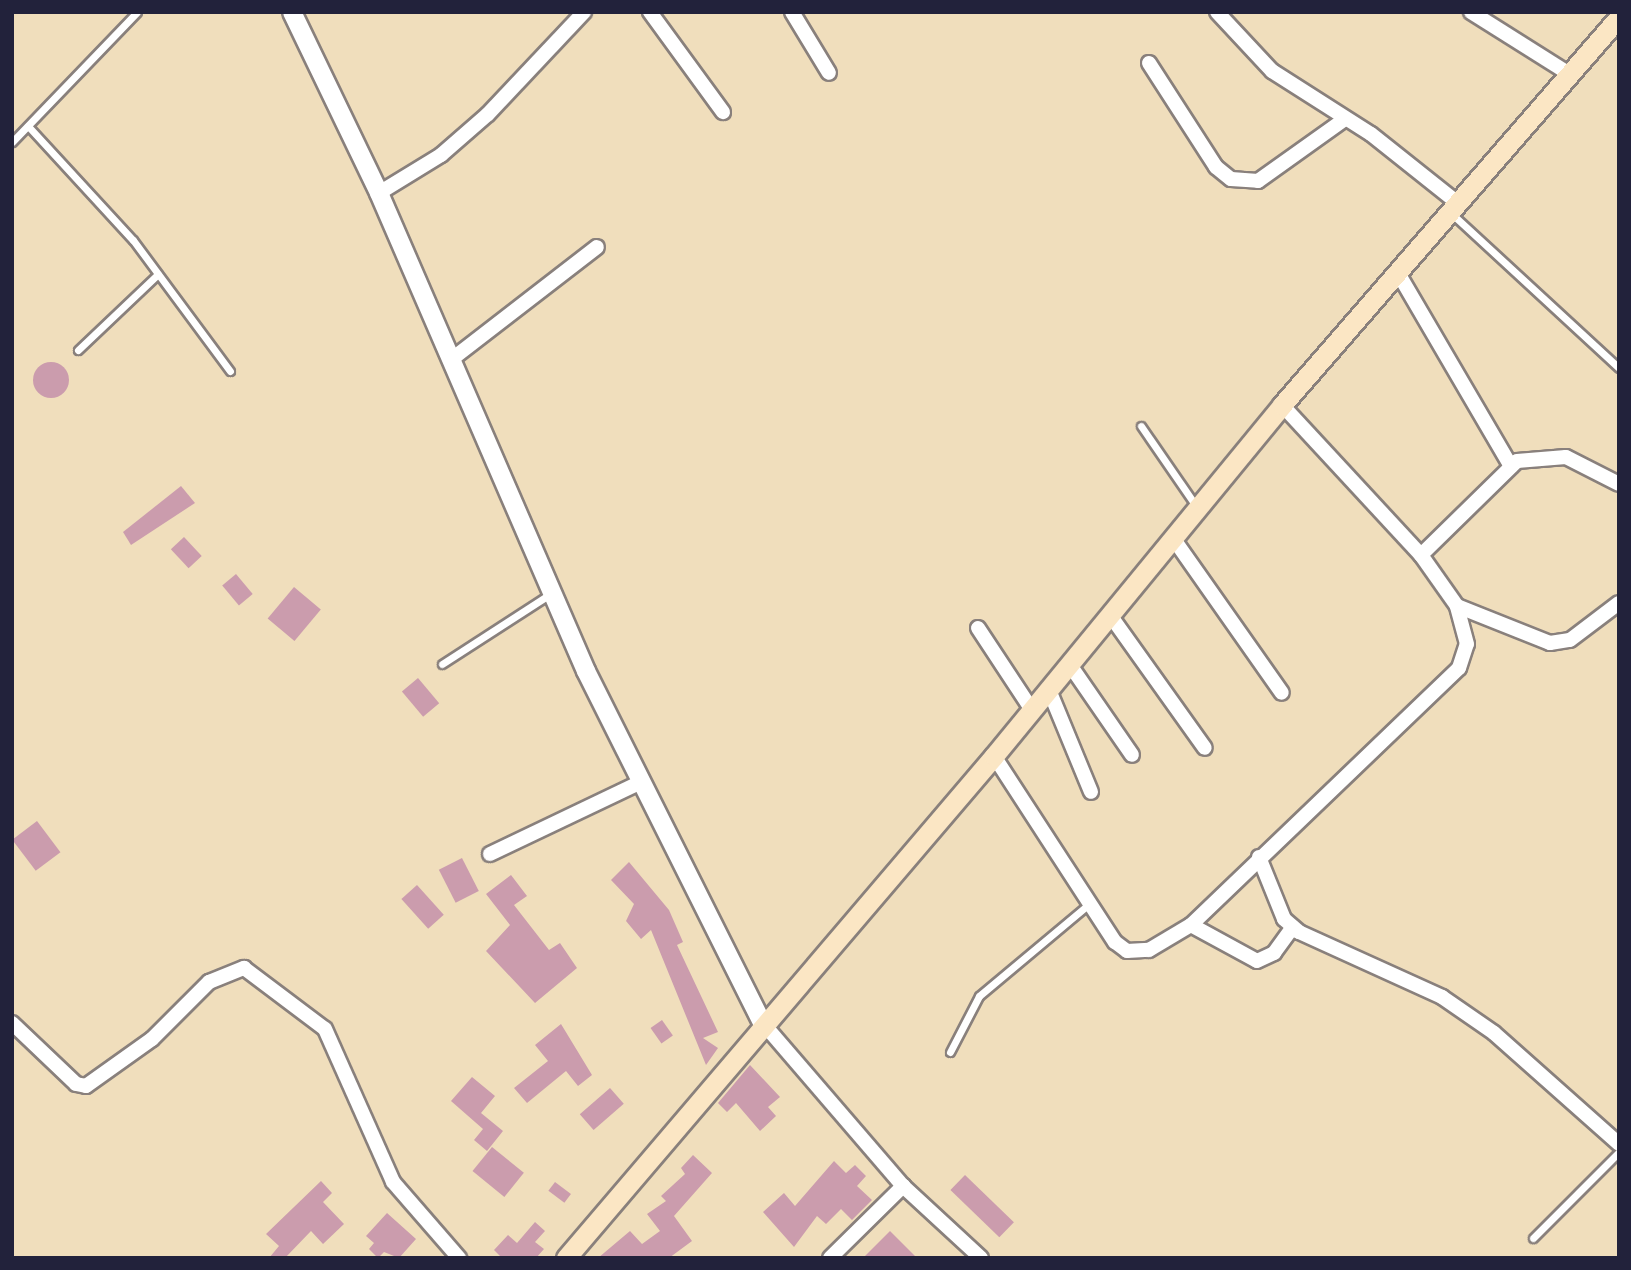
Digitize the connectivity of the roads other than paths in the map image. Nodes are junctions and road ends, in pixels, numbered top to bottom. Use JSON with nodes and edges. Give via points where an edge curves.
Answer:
{"nodes":[{"id":1,"x":137,"y":12,"type":"edge"},
{"id":2,"x":292,"y":12,"type":"edge"},
{"id":3,"x":584,"y":12,"type":"edge"},
{"id":4,"x":650,"y":12,"type":"edge"},
{"id":5,"x":792,"y":12,"type":"edge"},
{"id":6,"x":1217,"y":12,"type":"edge"},
{"id":7,"x":1471,"y":12,"type":"edge"},
{"id":8,"x":1619,"y":17,"type":"edge"},
{"id":9,"x":1149,"y":63,"type":"dead end"},
{"id":10,"x":829,"y":73,"type":"dead end"},
{"id":11,"x":1571,"y":75,"type":"junction"},
{"id":12,"x":723,"y":112,"type":"dead end"},
{"id":13,"x":1345,"y":119,"type":"junction"},
{"id":14,"x":28,"y":126,"type":"junction"},
{"id":15,"x":12,"y":142,"type":"edge"},
{"id":16,"x":379,"y":193,"type":"junction"},
{"id":17,"x":1456,"y":209,"type":"junction"},
{"id":18,"x":597,"y":247,"type":"dead end"},
{"id":19,"x":1398,"y":273,"type":"junction"},
{"id":20,"x":158,"y":274,"type":"junction"},
{"id":21,"x":78,"y":350,"type":"dead end"},
{"id":22,"x":452,"y":359,"type":"junction"},
{"id":23,"x":1619,"y":368,"type":"edge"},
{"id":24,"x":230,"y":371,"type":"dead end"},
{"id":25,"x":1282,"y":405,"type":"junction"},
{"id":26,"x":1141,"y":426,"type":"dead end"},
{"id":27,"x":1511,"y":466,"type":"junction"},
{"id":28,"x":1619,"y":484,"type":"edge"},
{"id":29,"x":1198,"y":509,"type":"junction"},
{"id":30,"x":1173,"y":538,"type":"junction"},
{"id":31,"x":1420,"y":555,"type":"junction"},
{"id":32,"x":552,"y":593,"type":"junction"},
{"id":33,"x":1619,"y":603,"type":"edge"},
{"id":34,"x":1457,"y":606,"type":"junction"},
{"id":35,"x":1110,"y":615,"type":"junction"},
{"id":36,"x":978,"y":628,"type":"dead end"},
{"id":37,"x":442,"y":664,"type":"dead end"},
{"id":38,"x":1070,"y":665,"type":"junction"},
{"id":39,"x":1049,"y":690,"type":"junction"},
{"id":40,"x":1282,"y":693,"type":"dead end"},
{"id":41,"x":1032,"y":710,"type":"junction"},
{"id":42,"x":1205,"y":748,"type":"dead end"},
{"id":43,"x":1132,"y":755,"type":"dead end"},
{"id":44,"x":995,"y":756,"type":"junction"},
{"id":45,"x":641,"y":782,"type":"junction"},
{"id":46,"x":1091,"y":792,"type":"dead end"},
{"id":47,"x":490,"y":854,"type":"dead end"},
{"id":48,"x":1259,"y":858,"type":"junction"},
{"id":49,"x":1088,"y":905,"type":"junction"},
{"id":50,"x":1191,"y":925,"type":"junction"},
{"id":51,"x":1293,"y":927,"type":"junction"},
{"id":52,"x":762,"y":1022,"type":"junction"},
{"id":53,"x":12,"y":1023,"type":"edge"},
{"id":54,"x":950,"y":1052,"type":"dead end"},
{"id":55,"x":1619,"y":1144,"type":"edge"},
{"id":56,"x":1619,"y":1152,"type":"edge"},
{"id":57,"x":903,"y":1186,"type":"junction"},
{"id":58,"x":1534,"y":1238,"type":"dead end"},
{"id":59,"x":459,"y":1258,"type":"edge"},
{"id":60,"x":566,"y":1258,"type":"edge"},
{"id":61,"x":830,"y":1258,"type":"edge"},
{"id":62,"x":981,"y":1258,"type":"edge"}],
"edges":[{"from":1,"to":14,"type":"lane"},
{"from":2,"to":16,"type":"street"},
{"from":3,"to":16,"type":"street","via":[[488,114],[440,155]]},
{"from":4,"to":12,"type":"street"},
{"from":5,"to":10,"type":"street"},
{"from":6,"to":13,"type":"street","via":[[1272,71]]},
{"from":7,"to":11,"type":"street"},
{"from":8,"to":11,"type":"main road"},
{"from":9,"to":13,"type":"street","via":[[1216,167],[1231,179],[1258,181]]},
{"from":11,"to":17,"type":"main road"},
{"from":13,"to":17,"type":"street"},
{"from":14,"to":15,"type":"lane"},
{"from":14,"to":20,"type":"lane"},
{"from":16,"to":22,"type":"street"},
{"from":17,"to":19,"type":"main road"},
{"from":17,"to":23,"type":"lane"},
{"from":18,"to":22,"type":"street"},
{"from":19,"to":25,"type":"main road"},
{"from":19,"to":27,"type":"street"},
{"from":20,"to":21,"type":"lane"},
{"from":20,"to":24,"type":"lane"},
{"from":22,"to":32,"type":"street"},
{"from":25,"to":29,"type":"main road"},
{"from":25,"to":31,"type":"street"},
{"from":26,"to":29,"type":"lane"},
{"from":27,"to":28,"type":"street","via":[[1533,456],[1566,457]]},
{"from":27,"to":31,"type":"street"},
{"from":29,"to":30,"type":"main road"},
{"from":30,"to":35,"type":"main road"},
{"from":30,"to":40,"type":"street"},
{"from":31,"to":34,"type":"street"},
{"from":32,"to":37,"type":"lane"},
{"from":32,"to":45,"type":"street"},
{"from":33,"to":34,"type":"street","via":[[1570,640],[1550,643]]},
{"from":34,"to":48,"type":"street","via":[[1467,644],[1460,668]]},
{"from":35,"to":38,"type":"main road"},
{"from":35,"to":42,"type":"street"},
{"from":36,"to":41,"type":"street"},
{"from":38,"to":39,"type":"main road"},
{"from":38,"to":43,"type":"street"},
{"from":39,"to":41,"type":"main road"},
{"from":39,"to":46,"type":"street"},
{"from":41,"to":44,"type":"main road"},
{"from":44,"to":49,"type":"street"},
{"from":44,"to":52,"type":"main road"},
{"from":45,"to":47,"type":"street"},
{"from":45,"to":52,"type":"street"},
{"from":48,"to":50,"type":"street"},
{"from":48,"to":51,"type":"street"},
{"from":49,"to":50,"type":"street","via":[[1127,951],[1149,950]]},
{"from":49,"to":54,"type":"lane","via":[[979,996]]},
{"from":50,"to":51,"type":"street","via":[[1257,961],[1274,953]]},
{"from":51,"to":55,"type":"street","via":[[1442,997],[1503,1041]]},
{"from":52,"to":57,"type":"street"},
{"from":52,"to":60,"type":"main road"},
{"from":53,"to":59,"type":"street","via":[[76,1084],[86,1086],[152,1039],[209,982],[244,968],[326,1029],[393,1182]]},
{"from":56,"to":58,"type":"lane"},
{"from":57,"to":61,"type":"street"},
{"from":57,"to":62,"type":"street"}]}
